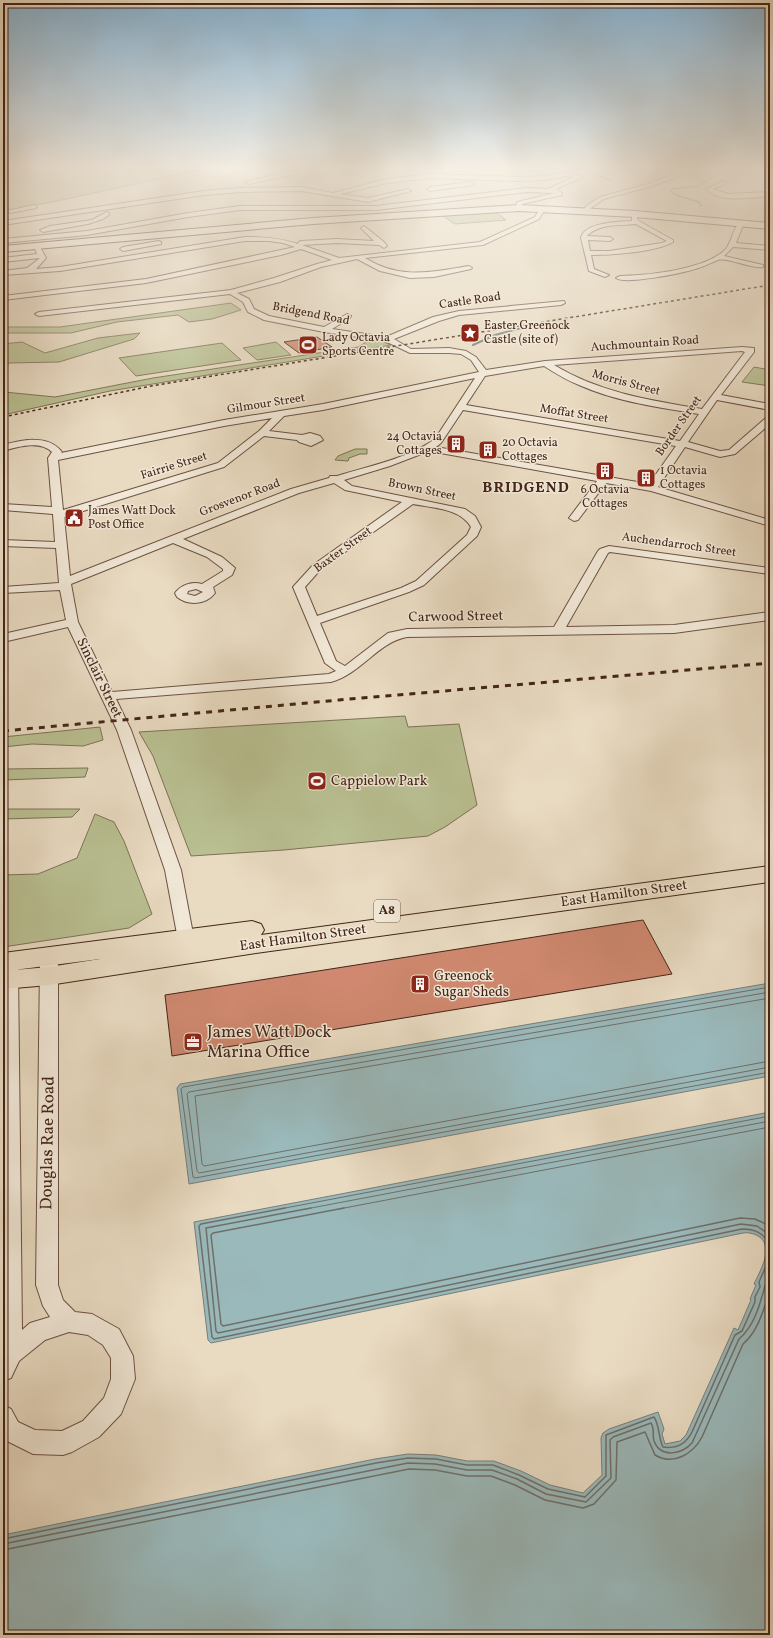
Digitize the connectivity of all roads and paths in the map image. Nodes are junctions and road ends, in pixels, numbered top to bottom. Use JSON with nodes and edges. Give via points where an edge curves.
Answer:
{"nodes":[{"id":1,"x":32,"y":246,"type":"edge"},
{"id":2,"x":37,"y":246,"type":"edge"},
{"id":3,"x":138,"y":246,"type":"edge"},
{"id":4,"x":165,"y":246,"type":"edge"},
{"id":5,"x":196,"y":246,"type":"edge"},
{"id":6,"x":298,"y":246,"type":"edge"},
{"id":7,"x":305,"y":246,"type":"edge"},
{"id":8,"x":386,"y":246,"type":"edge"},
{"id":9,"x":456,"y":246,"type":"edge"},
{"id":10,"x":586,"y":246,"type":"edge"},
{"id":11,"x":652,"y":246,"type":"edge"},
{"id":12,"x":731,"y":246,"type":"edge"},
{"id":13,"x":750,"y":246,"type":"edge"},
{"id":14,"x":639,"y":248,"type":"junction"},
{"id":15,"x":770,"y":248,"type":"edge"},
{"id":16,"x":3,"y":249,"type":"edge"},
{"id":17,"x":123,"y":249,"type":"dead end"},
{"id":18,"x":173,"y":250,"type":"junction"},
{"id":19,"x":393,"y":253,"type":"junction"},
{"id":20,"x":587,"y":253,"type":"junction"},
{"id":21,"x":42,"y":255,"type":"junction"},
{"id":22,"x":654,"y":255,"type":"dead end"},
{"id":23,"x":358,"y":257,"type":"junction"},
{"id":24,"x":717,"y":258,"type":"junction"},
{"id":25,"x":3,"y":260,"type":"edge"},
{"id":26,"x":338,"y":260,"type":"junction"},
{"id":27,"x":469,"y":268,"type":"dead end"},
{"id":28,"x":766,"y":268,"type":"dead end"},
{"id":29,"x":29,"y":270,"type":"junction"},
{"id":30,"x":3,"y":273,"type":"edge"},
{"id":31,"x":231,"y":292,"type":"junction"},
{"id":32,"x":3,"y":298,"type":"edge"},
{"id":33,"x":561,"y":303,"type":"dead end"},
{"id":34,"x":44,"y":304,"type":"junction"},
{"id":35,"x":38,"y":314,"type":"dead end"},
{"id":36,"x":347,"y":316,"type":"dead end"},
{"id":37,"x":324,"y":330,"type":"junction"},
{"id":38,"x":387,"y":339,"type":"junction"},
{"id":39,"x":545,"y":363,"type":"junction"},
{"id":40,"x":483,"y":372,"type":"junction"},
{"id":41,"x":715,"y":397,"type":"junction"},
{"id":42,"x":461,"y":407,"type":"junction"},
{"id":43,"x":770,"y":407,"type":"edge"},
{"id":44,"x":705,"y":412,"type":"junction"},
{"id":45,"x":282,"y":413,"type":"junction"},
{"id":46,"x":770,"y":419,"type":"edge"},
{"id":47,"x":262,"y":433,"type":"junction"},
{"id":48,"x":303,"y":438,"type":"dead end"},
{"id":49,"x":683,"y":444,"type":"junction"},
{"id":50,"x":3,"y":448,"type":"edge"},
{"id":51,"x":428,"y":448,"type":"junction"},
{"id":52,"x":53,"y":458,"type":"junction"},
{"id":53,"x":334,"y":478,"type":"junction"},
{"id":54,"x":603,"y":480,"type":"junction"},
{"id":55,"x":652,"y":488,"type":"junction"},
{"id":56,"x":412,"y":500,"type":"junction"},
{"id":57,"x":3,"y":507,"type":"edge"},
{"id":58,"x":58,"y":513,"type":"junction"},
{"id":59,"x":574,"y":518,"type":"dead end"},
{"id":60,"x":770,"y":523,"type":"edge"},
{"id":61,"x":173,"y":539,"type":"junction"},
{"id":62,"x":3,"y":543,"type":"edge"},
{"id":63,"x":61,"y":545,"type":"junction"},
{"id":64,"x":770,"y":571,"type":"edge"},
{"id":65,"x":65,"y":584,"type":"junction"},
{"id":66,"x":205,"y":587,"type":"dead end"},
{"id":67,"x":3,"y":590,"type":"edge"},
{"id":68,"x":770,"y":616,"type":"edge"},
{"id":69,"x":314,"y":621,"type":"junction"},
{"id":70,"x":72,"y":622,"type":"junction"},
{"id":71,"x":558,"y":630,"type":"junction"},
{"id":72,"x":3,"y":638,"type":"edge"},
{"id":73,"x":346,"y":672,"type":"junction"},
{"id":74,"x":108,"y":696,"type":"junction"},
{"id":75,"x":770,"y":860,"type":"edge"},
{"id":76,"x":770,"y":874,"type":"edge"},
{"id":77,"x":541,"y":898,"type":"junction"},
{"id":78,"x":188,"y":946,"type":"junction"},
{"id":79,"x":49,"y":967,"type":"junction"},
{"id":80,"x":6,"y":971,"type":"edge"},
{"id":81,"x":7,"y":1229,"type":"edge"},
{"id":82,"x":69,"y":1322,"type":"junction"},
{"id":83,"x":7,"y":1362,"type":"edge"},
{"id":84,"x":3,"y":1417,"type":"edge"}],
"edges":[{"from":1,"to":16,"type":"main road"},
{"from":2,"to":21,"type":"street"},
{"from":3,"to":17,"type":"street"},
{"from":4,"to":18,"type":"street"},
{"from":5,"to":18,"type":"street"},
{"from":6,"to":34,"type":"street","via":[[274,255]]},
{"from":7,"to":26,"type":"street"},
{"from":8,"to":19,"type":"street"},
{"from":9,"to":19,"type":"street"},
{"from":10,"to":20,"type":"street"},
{"from":11,"to":14,"type":"street"},
{"from":12,"to":24,"type":"street"},
{"from":13,"to":15,"type":"street"},
{"from":14,"to":20,"type":"street","via":[[609,253]]},
{"from":14,"to":22,"type":"street"},
{"from":18,"to":29,"type":"street","via":[[162,254],[58,270]]},
{"from":19,"to":23,"type":"street"},
{"from":20,"to":24,"type":"street","via":[[591,270],[620,278],[678,271]]},
{"from":21,"to":25,"type":"street"},
{"from":21,"to":29,"type":"street","via":[[42,260]]},
{"from":23,"to":26,"type":"street"},
{"from":23,"to":27,"type":"street","via":[[375,268],[402,274],[429,275]]},
{"from":24,"to":28,"type":"street"},
{"from":26,"to":31,"type":"street"},
{"from":29,"to":30,"type":"street"},
{"from":31,"to":34,"type":"street"},
{"from":31,"to":37,"type":"street","name":"Bridgend Road","via":[[246,301],[251,310],[267,318]]},
{"from":32,"to":34,"type":"street"},
{"from":33,"to":38,"type":"street","name":"Castle Road","via":[[459,313],[436,319]]},
{"from":34,"to":35,"type":"street"},
{"from":36,"to":37,"type":"street"},
{"from":37,"to":38,"type":"street","name":"Bridgend Road"},
{"from":38,"to":40,"type":"street","name":"Bridgend Road","via":[[410,351],[459,352],[469,355]]},
{"from":39,"to":40,"type":"street","name":"Auchmountain Road"},
{"from":39,"to":41,"type":"street","name":"Auchmountain Road","via":[[751,350]]},
{"from":39,"to":44,"type":"street","name":"Morris Street","via":[[568,377],[598,390],[644,402]]},
{"from":40,"to":42,"type":"street"},
{"from":40,"to":45,"type":"street","name":"Gilmour Street","via":[[330,406]]},
{"from":41,"to":43,"type":"street"},
{"from":41,"to":44,"type":"street","name":"Border Street"},
{"from":42,"to":49,"type":"street","name":"Moffat Street"},
{"from":42,"to":51,"type":"street","via":[[438,441]]},
{"from":44,"to":49,"type":"street","name":"Border Street"},
{"from":45,"to":47,"type":"street","name":"Fairrie Street"},
{"from":45,"to":52,"type":"street","name":"Gilmour Street"},
{"from":46,"to":49,"type":"street","name":"Moffat Street","via":[[728,454]]},
{"from":47,"to":48,"type":"street"},
{"from":47,"to":58,"type":"street","name":"Fairrie Street","via":[[214,468]]},
{"from":49,"to":55,"type":"street","name":"Border Street"},
{"from":50,"to":52,"type":"street","name":"Sinclair Street","via":[[38,443],[54,449],[56,452]]},
{"from":51,"to":53,"type":"street","name":"Grosvenor Road","via":[[387,464]]},
{"from":51,"to":54,"type":"street"},
{"from":52,"to":58,"type":"street","name":"Sinclair Street"},
{"from":53,"to":56,"type":"street","name":"Brown Street","via":[[349,488]]},
{"from":53,"to":61,"type":"street","name":"Grosvenor Road"},
{"from":54,"to":55,"type":"street"},
{"from":54,"to":59,"type":"street"},
{"from":55,"to":60,"type":"street"},
{"from":56,"to":69,"type":"street","name":"Baxter Street","via":[[317,567],[299,588]]},
{"from":56,"to":69,"type":"street","name":"Brown Street","via":[[461,511],[471,518],[476,526],[472,536],[420,583]]},
{"from":57,"to":58,"type":"street"},
{"from":58,"to":63,"type":"street","name":"Sinclair Street"},
{"from":61,"to":65,"type":"street","name":"Grosvenor Road"},
{"from":61,"to":66,"type":"street","via":[[216,558],[229,568],[228,573]]},
{"from":62,"to":63,"type":"street"},
{"from":63,"to":65,"type":"street","name":"Sinclair Street"},
{"from":64,"to":71,"type":"street","name":"Auchendarroch Street","via":[[614,548],[606,550]]},
{"from":65,"to":67,"type":"street","name":"Grosvenor Road"},
{"from":65,"to":70,"type":"street","name":"Sinclair Street"},
{"from":68,"to":71,"type":"street","name":"Carwood Street","via":[[674,628]]},
{"from":69,"to":73,"type":"street","name":"Baxter Street","via":[[331,663]]},
{"from":70,"to":72,"type":"street"},
{"from":70,"to":74,"type":"street","name":"Sinclair Street"},
{"from":71,"to":73,"type":"street","name":"Carwood Street","via":[[399,634],[387,640]]},
{"from":73,"to":74,"type":"street","name":"Carwood Street","via":[[325,678]]},
{"from":74,"to":78,"type":"street","name":"Sinclair Street","via":[[124,730],[173,870]]},
{"from":75,"to":77,"type":"highway","name":"East Hamilton Street","number":"A8"},
{"from":76,"to":77,"type":"highway","name":"East Hamilton Street","number":"A8"},
{"from":77,"to":78,"type":"highway","name":"East Hamilton Street","number":"A8"},
{"from":78,"to":79,"type":"highway","name":"East Hamilton Street","number":"A8"},
{"from":79,"to":80,"type":"highway","name":"East Hamilton Street","number":"A8"},
{"from":79,"to":82,"type":"street","name":"Douglas Rae Road","via":[[47,1285],[54,1306]]},
{"from":80,"to":81,"type":"street"},
{"from":81,"to":83,"type":"street"},
{"from":82,"to":83,"type":"street","via":[[38,1331]]},
{"from":82,"to":84,"type":"street","via":[[92,1325],[110,1337],[122,1356],[123,1379],[113,1406],[91,1429],[63,1442],[33,1442],[10,1430]]}]}
